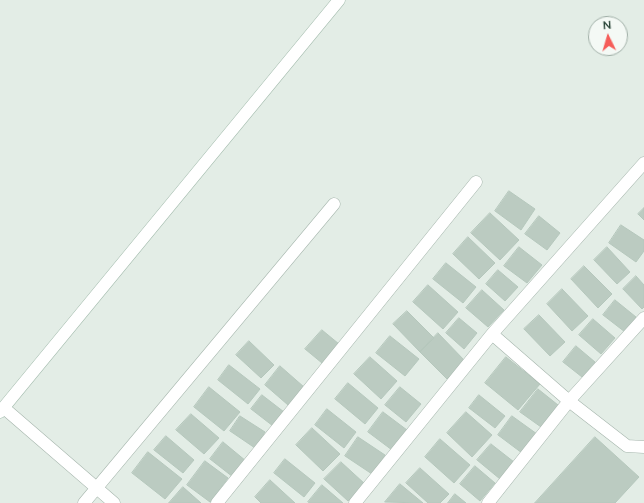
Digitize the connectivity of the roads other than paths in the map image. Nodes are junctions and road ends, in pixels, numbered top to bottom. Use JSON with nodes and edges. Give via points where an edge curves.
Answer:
{"nodes":[{"id":1,"x":339,"y":0,"type":"edge"},
{"id":2,"x":644,"y":163,"type":"edge"},
{"id":3,"x":476,"y":182,"type":"dead end"},
{"id":4,"x":334,"y":204,"type":"dead end"},
{"id":5,"x":644,"y":318,"type":"edge"},
{"id":6,"x":492,"y":334,"type":"junction"},
{"id":7,"x":569,"y":401,"type":"junction"},
{"id":8,"x":2,"y":410,"type":"edge"},
{"id":9,"x":644,"y":447,"type":"edge"},
{"id":10,"x":96,"y":487,"type":"junction"},
{"id":11,"x":84,"y":503,"type":"edge"},
{"id":12,"x":114,"y":503,"type":"edge"},
{"id":13,"x":217,"y":503,"type":"edge"},
{"id":14,"x":355,"y":503,"type":"edge"},
{"id":15,"x":488,"y":503,"type":"edge"}],
"edges":[{"from":1,"to":8,"type":"street"},
{"from":2,"to":6,"type":"street"},
{"from":3,"to":13,"type":"street"},
{"from":4,"to":10,"type":"street"},
{"from":5,"to":7,"type":"street"},
{"from":6,"to":7,"type":"street"},
{"from":6,"to":14,"type":"street"},
{"from":7,"to":9,"type":"street","via":[[627,446]]},
{"from":7,"to":15,"type":"street"},
{"from":8,"to":10,"type":"street"},
{"from":10,"to":11,"type":"street"},
{"from":10,"to":12,"type":"street"}]}
